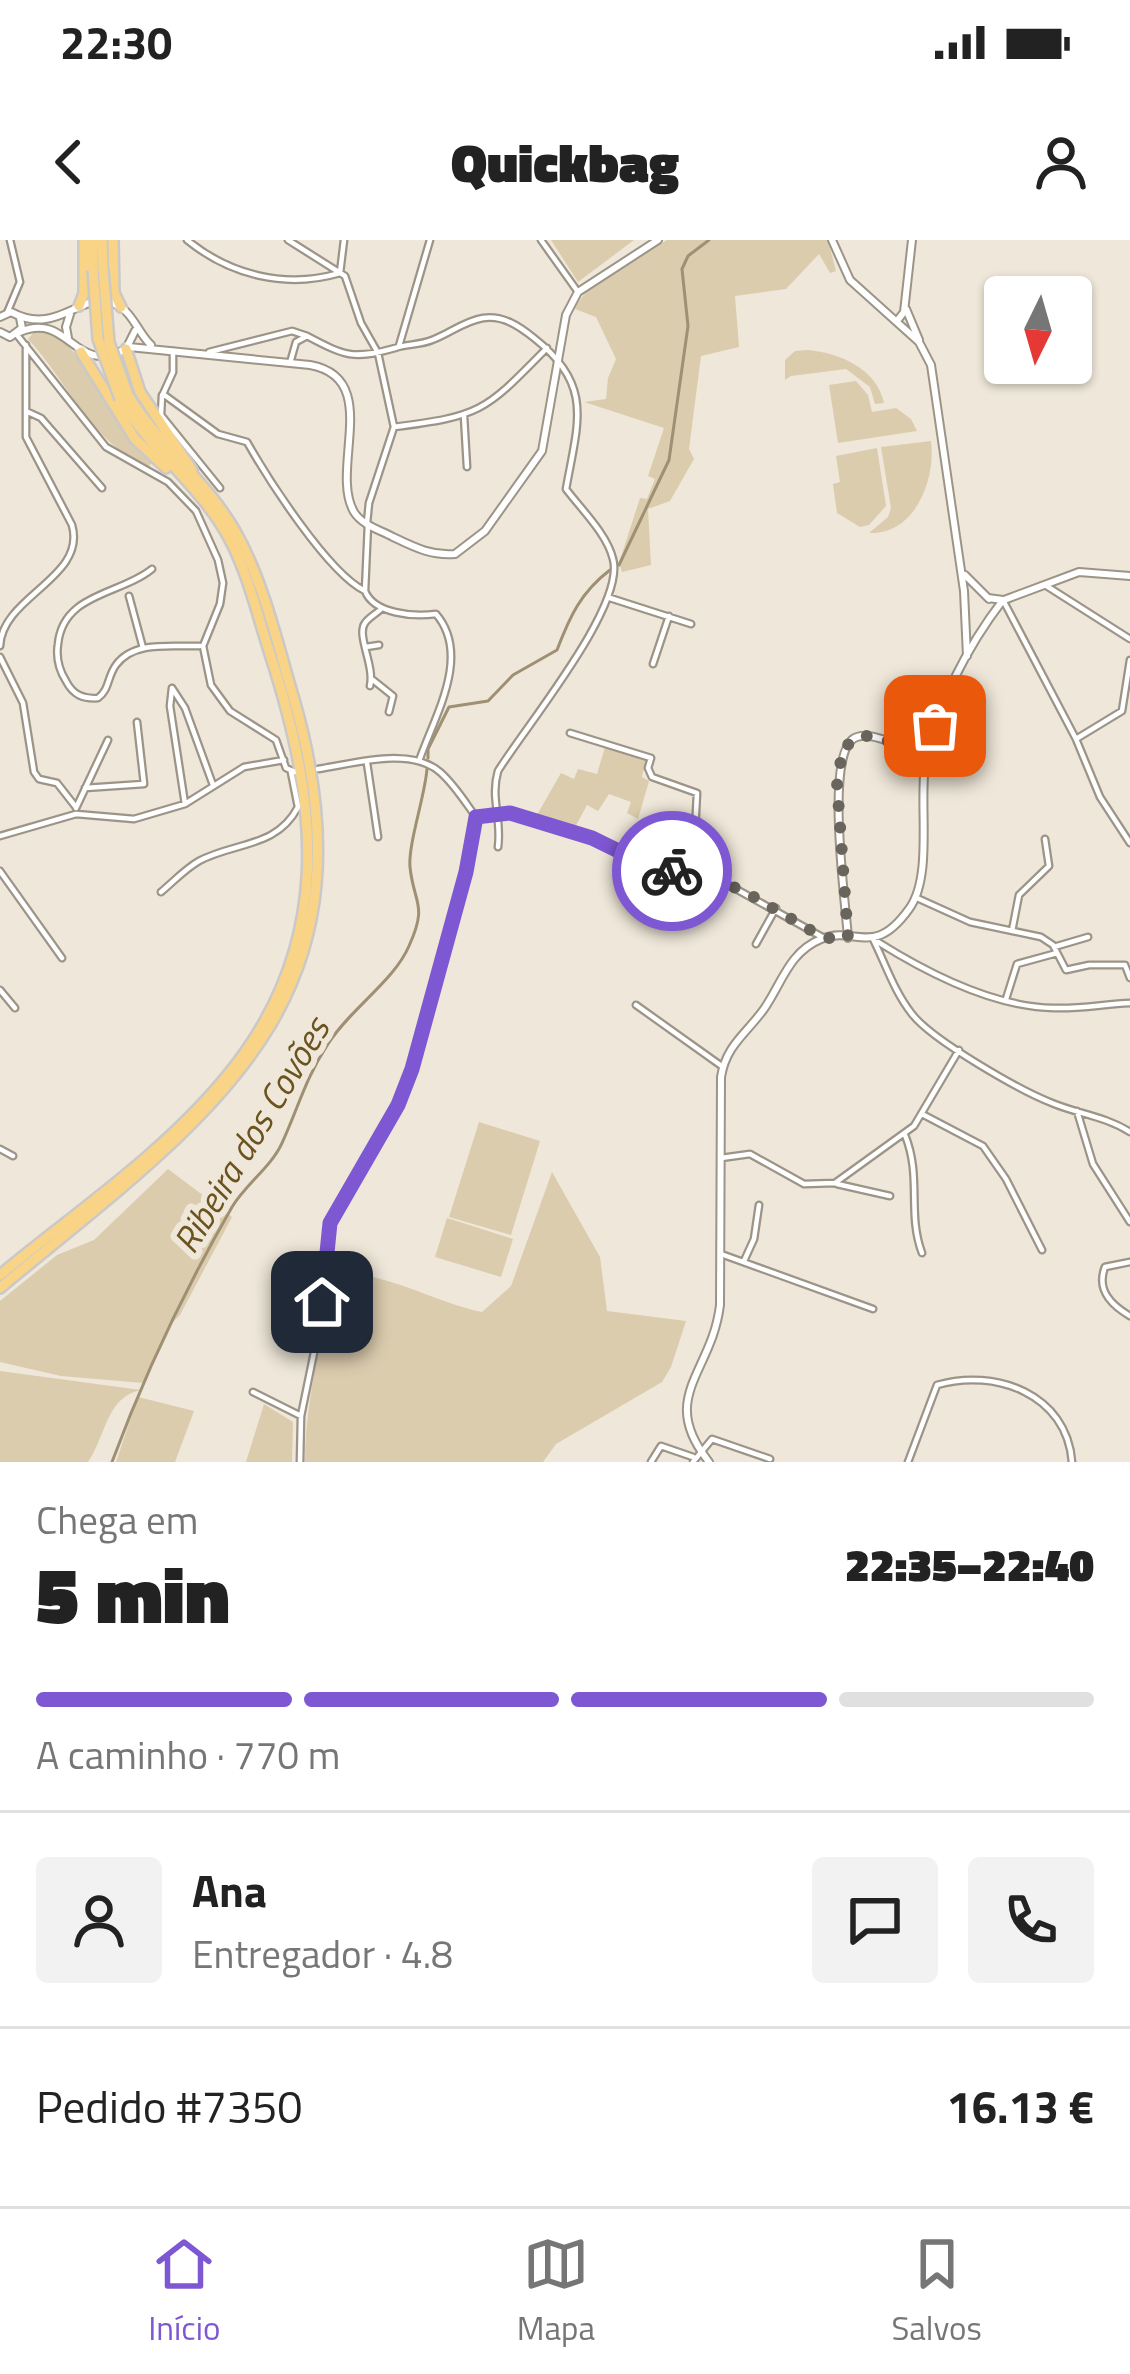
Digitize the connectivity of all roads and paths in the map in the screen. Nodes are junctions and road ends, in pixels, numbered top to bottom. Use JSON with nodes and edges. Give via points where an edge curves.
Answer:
{"nodes":[{"id":1,"x":10,"y":240,"type":"edge"},
{"id":2,"x":88,"y":240,"type":"edge"},
{"id":3,"x":102,"y":240,"type":"edge"},
{"id":4,"x":113,"y":240,"type":"edge"},
{"id":5,"x":187,"y":240,"type":"edge"},
{"id":6,"x":288,"y":240,"type":"edge"},
{"id":7,"x":344,"y":240,"type":"edge"},
{"id":8,"x":430,"y":240,"type":"edge"},
{"id":9,"x":541,"y":240,"type":"edge"},
{"id":10,"x":658,"y":240,"type":"edge"},
{"id":11,"x":832,"y":240,"type":"edge"},
{"id":12,"x":911,"y":240,"type":"edge"},
{"id":13,"x":98,"y":270,"type":"junction"},
{"id":14,"x":340,"y":273,"type":"junction"},
{"id":15,"x":578,"y":292,"type":"junction"},
{"id":16,"x":905,"y":293,"type":"junction"},
{"id":17,"x":905,"y":305,"type":"junction"},
{"id":18,"x":121,"y":307,"type":"junction"},
{"id":19,"x":75,"y":310,"type":"junction"},
{"id":20,"x":7,"y":315,"type":"edge"},
{"id":21,"x":894,"y":318,"type":"junction"},
{"id":22,"x":134,"y":327,"type":"junction"},
{"id":23,"x":0,"y":332,"type":"edge"},
{"id":24,"x":19,"y":333,"type":"junction"},
{"id":25,"x":307,"y":336,"type":"junction"},
{"id":26,"x":68,"y":338,"type":"junction"},
{"id":27,"x":919,"y":342,"type":"junction"},
{"id":28,"x":26,"y":345,"type":"junction"},
{"id":29,"x":399,"y":346,"type":"junction"},
{"id":30,"x":149,"y":347,"type":"junction"},
{"id":31,"x":128,"y":348,"type":"junction"},
{"id":32,"x":547,"y":348,"type":"junction"},
{"id":33,"x":173,"y":351,"type":"junction"},
{"id":34,"x":81,"y":352,"type":"junction"},
{"id":35,"x":378,"y":353,"type":"junction"},
{"id":36,"x":205,"y":355,"type":"junction"},
{"id":37,"x":559,"y":359,"type":"junction"},
{"id":38,"x":290,"y":363,"type":"junction"},
{"id":39,"x":130,"y":368,"type":"junction"},
{"id":40,"x":556,"y":378,"type":"junction"},
{"id":41,"x":572,"y":380,"type":"junction"},
{"id":42,"x":163,"y":394,"type":"junction"},
{"id":43,"x":124,"y":397,"type":"junction"},
{"id":44,"x":26,"y":412,"type":"junction"},
{"id":45,"x":464,"y":416,"type":"junction"},
{"id":46,"x":394,"y":428,"type":"junction"},
{"id":47,"x":467,"y":467,"type":"dead end"},
{"id":48,"x":183,"y":480,"type":"junction"},
{"id":49,"x":201,"y":485,"type":"junction"},
{"id":50,"x":102,"y":488,"type":"dead end"},
{"id":51,"x":220,"y":488,"type":"dead end"},
{"id":52,"x":367,"y":524,"type":"junction"},
{"id":53,"x":961,"y":566,"type":"junction"},
{"id":54,"x":152,"y":569,"type":"dead end"},
{"id":55,"x":1130,"y":576,"type":"edge"},
{"id":56,"x":1045,"y":585,"type":"junction"},
{"id":57,"x":364,"y":591,"type":"junction"},
{"id":58,"x":978,"y":592,"type":"junction"},
{"id":59,"x":129,"y":596,"type":"dead end"},
{"id":60,"x":608,"y":598,"type":"junction"},
{"id":61,"x":965,"y":598,"type":"junction"},
{"id":62,"x":988,"y":598,"type":"junction"},
{"id":63,"x":1004,"y":600,"type":"junction"},
{"id":64,"x":370,"y":602,"type":"junction"},
{"id":65,"x":382,"y":609,"type":"junction"},
{"id":66,"x":375,"y":615,"type":"junction"},
{"id":67,"x":993,"y":615,"type":"junction"},
{"id":68,"x":669,"y":616,"type":"junction"},
{"id":69,"x":691,"y":623,"type":"dead end"},
{"id":70,"x":968,"y":627,"type":"junction"},
{"id":71,"x":984,"y":631,"type":"junction"},
{"id":72,"x":1130,"y":639,"type":"edge"},
{"id":73,"x":0,"y":646,"type":"edge"},
{"id":74,"x":203,"y":646,"type":"junction"},
{"id":75,"x":379,"y":646,"type":"dead end"},
{"id":76,"x":366,"y":647,"type":"junction"},
{"id":77,"x":143,"y":648,"type":"junction"},
{"id":78,"x":967,"y":660,"type":"junction"},
{"id":79,"x":1130,"y":660,"type":"edge"},
{"id":80,"x":1,"y":662,"type":"edge"},
{"id":81,"x":653,"y":664,"type":"dead end"},
{"id":82,"x":389,"y":712,"type":"dead end"},
{"id":83,"x":137,"y":722,"type":"dead end"},
{"id":84,"x":570,"y":733,"type":"dead end"},
{"id":85,"x":931,"y":738,"type":"junction"},
{"id":86,"x":1076,"y":739,"type":"junction"},
{"id":87,"x":108,"y":740,"type":"dead end"},
{"id":88,"x":913,"y":748,"type":"junction"},
{"id":89,"x":284,"y":760,"type":"junction"},
{"id":90,"x":419,"y":760,"type":"junction"},
{"id":91,"x":367,"y":763,"type":"junction"},
{"id":92,"x":925,"y":764,"type":"junction"},
{"id":93,"x":318,"y":769,"type":"dead end"},
{"id":94,"x":213,"y":785,"type":"junction"},
{"id":95,"x":85,"y":788,"type":"junction"},
{"id":96,"x":185,"y":804,"type":"junction"},
{"id":97,"x":76,"y":810,"type":"junction"},
{"id":98,"x":500,"y":812,"type":"junction"},
{"id":99,"x":476,"y":817,"type":"junction"},
{"id":100,"x":0,"y":836,"type":"edge"},
{"id":101,"x":378,"y":837,"type":"dead end"},
{"id":102,"x":1045,"y":839,"type":"dead end"},
{"id":103,"x":1130,"y":843,"type":"edge"},
{"id":104,"x":499,"y":847,"type":"dead end"},
{"id":105,"x":0,"y":871,"type":"edge"},
{"id":106,"x":706,"y":878,"type":"junction"},
{"id":107,"x":161,"y":892,"type":"dead end"},
{"id":108,"x":916,"y":898,"type":"junction"},
{"id":109,"x":776,"y":908,"type":"junction"},
{"id":110,"x":1012,"y":931,"type":"junction"},
{"id":111,"x":1088,"y":937,"type":"dead end"},
{"id":112,"x":824,"y":938,"type":"junction"},
{"id":113,"x":848,"y":938,"type":"junction"},
{"id":114,"x":873,"y":939,"type":"junction"},
{"id":115,"x":756,"y":944,"type":"dead end"},
{"id":116,"x":1055,"y":950,"type":"junction"},
{"id":117,"x":62,"y":958,"type":"dead end"},
{"id":118,"x":1130,"y":978,"type":"edge"},
{"id":119,"x":0,"y":990,"type":"edge"},
{"id":120,"x":1005,"y":1000,"type":"junction"},
{"id":121,"x":1130,"y":1003,"type":"edge"},
{"id":122,"x":636,"y":1005,"type":"dead end"},
{"id":123,"x":14,"y":1008,"type":"dead end"},
{"id":124,"x":959,"y":1050,"type":"junction"},
{"id":125,"x":723,"y":1067,"type":"junction"},
{"id":126,"x":1077,"y":1111,"type":"junction"},
{"id":127,"x":922,"y":1114,"type":"junction"},
{"id":128,"x":1130,"y":1132,"type":"edge"},
{"id":129,"x":904,"y":1136,"type":"junction"},
{"id":130,"x":0,"y":1149,"type":"edge"},
{"id":131,"x":13,"y":1156,"type":"dead end"},
{"id":132,"x":722,"y":1158,"type":"junction"},
{"id":133,"x":835,"y":1183,"type":"junction"},
{"id":134,"x":890,"y":1196,"type":"dead end"},
{"id":135,"x":759,"y":1204,"type":"dead end"},
{"id":136,"x":1130,"y":1222,"type":"edge"},
{"id":137,"x":48,"y":1242,"type":"junction"},
{"id":138,"x":1042,"y":1250,"type":"dead end"},
{"id":139,"x":922,"y":1253,"type":"dead end"},
{"id":140,"x":721,"y":1254,"type":"junction"},
{"id":141,"x":744,"y":1261,"type":"junction"},
{"id":142,"x":1130,"y":1262,"type":"edge"},
{"id":143,"x":0,"y":1275,"type":"edge"},
{"id":144,"x":0,"y":1288,"type":"edge"},
{"id":145,"x":873,"y":1309,"type":"dead end"},
{"id":146,"x":1130,"y":1316,"type":"edge"},
{"id":147,"x":253,"y":1392,"type":"dead end"},
{"id":148,"x":301,"y":1416,"type":"junction"},
{"id":149,"x":696,"y":1456,"type":"edge"},
{"id":150,"x":770,"y":1459,"type":"edge"},
{"id":151,"x":300,"y":1462,"type":"edge"},
{"id":152,"x":651,"y":1462,"type":"edge"},
{"id":153,"x":709,"y":1462,"type":"edge"},
{"id":154,"x":908,"y":1462,"type":"edge"},
{"id":155,"x":1072,"y":1462,"type":"edge"}],
"edges":[{"from":1,"to":20,"type":"street","via":[[20,282]]},
{"from":2,"to":13,"type":"highway"},
{"from":2,"to":19,"type":"highway"},
{"from":3,"to":13,"type":"highway"},
{"from":4,"to":18,"type":"highway"},
{"from":5,"to":14,"type":"street","via":[[260,278]]},
{"from":6,"to":14,"type":"street"},
{"from":7,"to":14,"type":"street"},
{"from":8,"to":29,"type":"street"},
{"from":9,"to":15,"type":"street"},
{"from":10,"to":15,"type":"street"},
{"from":11,"to":21,"type":"street","via":[[850,280]]},
{"from":12,"to":16,"type":"street"},
{"from":13,"to":43,"type":"highway","bridge":true},
{"from":14,"to":35,"type":"street"},
{"from":15,"to":37,"type":"street"},
{"from":16,"to":17,"type":"street"},
{"from":16,"to":21,"type":"street"},
{"from":17,"to":21,"type":"street"},
{"from":17,"to":27,"type":"street"},
{"from":18,"to":19,"type":"street","via":[[99,301]]},
{"from":18,"to":22,"type":"street"},
{"from":19,"to":20,"type":"street","via":[[49,321]]},
{"from":19,"to":26,"type":"street"},
{"from":20,"to":24,"type":"street"},
{"from":21,"to":27,"type":"street"},
{"from":22,"to":30,"type":"street"},
{"from":22,"to":31,"type":"street"},
{"from":23,"to":24,"type":"street"},
{"from":24,"to":26,"type":"street","via":[[45,327]]},
{"from":24,"to":28,"type":"street"},
{"from":25,"to":35,"type":"street","via":[[345,356]]},
{"from":25,"to":36,"type":"street","via":[[275,334]]},
{"from":25,"to":38,"type":"street","via":[[296,342]]},
{"from":26,"to":34,"type":"street"},
{"from":27,"to":53,"type":"street","via":[[933,375]]},
{"from":28,"to":44,"type":"street"},
{"from":28,"to":74,"type":"street","via":[[106,447],[168,482],[196,511],[223,584]]},
{"from":29,"to":32,"type":"street","via":[[498,317]]},
{"from":29,"to":35,"type":"street"},
{"from":30,"to":31,"type":"street"},
{"from":30,"to":33,"type":"street"},
{"from":30,"to":39,"type":"street"},
{"from":31,"to":34,"type":"street","via":[[100,357]]},
{"from":31,"to":39,"type":"highway"},
{"from":32,"to":37,"type":"street"},
{"from":32,"to":45,"type":"street","via":[[493,403]]},
{"from":33,"to":36,"type":"street"},
{"from":33,"to":42,"type":"street"},
{"from":34,"to":48,"type":"highway","via":[[135,439]]},
{"from":35,"to":46,"type":"street"},
{"from":36,"to":38,"type":"street"},
{"from":37,"to":40,"type":"street"},
{"from":37,"to":41,"type":"street"},
{"from":38,"to":52,"type":"street","via":[[330,371],[344,386],[350,500]]},
{"from":39,"to":49,"type":"highway"},
{"from":40,"to":41,"type":"street"},
{"from":40,"to":52,"type":"street","via":[[542,451],[475,542],[455,554],[429,553]]},
{"from":41,"to":60,"type":"street","via":[[580,410],[566,489],[610,550],[616,576]]},
{"from":42,"to":51,"type":"street","via":[[160,415]]},
{"from":42,"to":57,"type":"street","via":[[218,434],[247,442],[325,552]]},
{"from":43,"to":48,"type":"highway"},
{"from":43,"to":49,"type":"highway"},
{"from":44,"to":50,"type":"street","via":[[41,418]]},
{"from":44,"to":73,"type":"street","via":[[33,456],[73,525],[75,545],[7,621]]},
{"from":45,"to":46,"type":"street"},
{"from":45,"to":47,"type":"street"},
{"from":46,"to":52,"type":"street"},
{"from":48,"to":137,"type":"highway","via":[[230,540],[281,688],[308,801],[304,903],[277,994],[227,1076]]},
{"from":49,"to":137,"type":"highway","via":[[244,549],[309,757],[319,843],[308,935],[280,1010],[234,1081],[180,1138]]},
{"from":52,"to":57,"type":"street"},
{"from":53,"to":58,"type":"street"},
{"from":53,"to":61,"type":"street"},
{"from":54,"to":77,"type":"street","via":[[74,609],[57,651],[73,692],[90,699],[104,695],[123,657]]},
{"from":55,"to":56,"type":"street","via":[[1087,571]]},
{"from":56,"to":63,"type":"street"},
{"from":56,"to":72,"type":"street"},
{"from":57,"to":64,"type":"street"},
{"from":58,"to":61,"type":"street"},
{"from":58,"to":62,"type":"street"},
{"from":59,"to":77,"type":"street"},
{"from":60,"to":68,"type":"street"},
{"from":60,"to":98,"type":"street","via":[[498,771],[493,796]]},
{"from":61,"to":70,"type":"street"},
{"from":62,"to":63,"type":"street"},
{"from":62,"to":67,"type":"street"},
{"from":63,"to":67,"type":"street"},
{"from":63,"to":86,"type":"street"},
{"from":64,"to":65,"type":"street"},
{"from":64,"to":66,"type":"street"},
{"from":65,"to":66,"type":"street"},
{"from":65,"to":90,"type":"street","via":[[436,614],[449,638],[447,687]]},
{"from":66,"to":76,"type":"street","via":[[362,627]]},
{"from":67,"to":71,"type":"street"},
{"from":68,"to":69,"type":"street"},
{"from":68,"to":81,"type":"street"},
{"from":70,"to":71,"type":"street"},
{"from":70,"to":78,"type":"street"},
{"from":71,"to":78,"type":"street"},
{"from":74,"to":77,"type":"street"},
{"from":74,"to":89,"type":"street","via":[[221,701],[276,740]]},
{"from":75,"to":76,"type":"street"},
{"from":76,"to":82,"type":"street","via":[[371,682],[393,696]]},
{"from":78,"to":85,"type":"street"},
{"from":79,"to":86,"type":"street","via":[[1122,711]]},
{"from":80,"to":97,"type":"street","via":[[23,703],[34,772],[57,783]]},
{"from":83,"to":95,"type":"street","via":[[144,784]]},
{"from":84,"to":106,"type":"street","via":[[650,758],[652,777],[698,794],[694,851]]},
{"from":85,"to":88,"type":"street"},
{"from":85,"to":92,"type":"street"},
{"from":86,"to":103,"type":"street"},
{"from":87,"to":95,"type":"street"},
{"from":88,"to":92,"type":"street"},
{"from":88,"to":113,"type":"street","via":[[862,735],[843,748],[837,783]]},
{"from":89,"to":94,"type":"street","via":[[244,767]]},
{"from":89,"to":107,"type":"street","via":[[298,807],[280,828],[250,847],[198,862]]},
{"from":90,"to":91,"type":"street"},
{"from":90,"to":99,"type":"street","via":[[446,777]]},
{"from":91,"to":93,"type":"street"},
{"from":91,"to":101,"type":"street"},
{"from":92,"to":108,"type":"street"},
{"from":94,"to":96,"type":"street"},
{"from":94,"to":96,"type":"street","via":[[172,688]]},
{"from":95,"to":97,"type":"street"},
{"from":96,"to":97,"type":"street","via":[[124,820]]},
{"from":97,"to":100,"type":"street"},
{"from":98,"to":99,"type":"street"},
{"from":98,"to":104,"type":"street"},
{"from":98,"to":106,"type":"street"},
{"from":99,"to":148,"type":"street","via":[[412,1069],[330,1223]]},
{"from":102,"to":110,"type":"street","via":[[1049,866],[1018,895]]},
{"from":105,"to":117,"type":"street"},
{"from":106,"to":109,"type":"street"},
{"from":108,"to":110,"type":"street"},
{"from":108,"to":114,"type":"street"},
{"from":109,"to":112,"type":"street"},
{"from":109,"to":115,"type":"street"},
{"from":110,"to":116,"type":"street","via":[[1041,937]]},
{"from":111,"to":116,"type":"street"},
{"from":112,"to":113,"type":"street"},
{"from":112,"to":125,"type":"street","via":[[793,959]]},
{"from":113,"to":114,"type":"street"},
{"from":114,"to":120,"type":"street"},
{"from":114,"to":124,"type":"street","via":[[914,1017]]},
{"from":116,"to":118,"type":"street","via":[[1066,970],[1125,965]]},
{"from":116,"to":120,"type":"street","via":[[1017,964]]},
{"from":119,"to":123,"type":"street"},
{"from":120,"to":121,"type":"street","via":[[1053,1008]]},
{"from":122,"to":125,"type":"street"},
{"from":124,"to":126,"type":"street"},
{"from":124,"to":127,"type":"street"},
{"from":125,"to":132,"type":"street"},
{"from":126,"to":128,"type":"street"},
{"from":126,"to":136,"type":"street","via":[[1093,1164]]},
{"from":127,"to":129,"type":"street"},
{"from":127,"to":138,"type":"street","via":[[983,1146]]},
{"from":129,"to":133,"type":"street"},
{"from":129,"to":139,"type":"street","via":[[916,1166]]},
{"from":130,"to":131,"type":"street"},
{"from":132,"to":133,"type":"street","via":[[750,1154],[804,1184]]},
{"from":132,"to":140,"type":"street"},
{"from":133,"to":134,"type":"street"},
{"from":135,"to":141,"type":"street"},
{"from":137,"to":143,"type":"highway"},
{"from":137,"to":144,"type":"highway"},
{"from":140,"to":141,"type":"street"},
{"from":140,"to":149,"type":"street","via":[[718,1319],[684,1408]]},
{"from":141,"to":145,"type":"street"},
{"from":142,"to":146,"type":"street","via":[[1105,1267],[1101,1277],[1105,1296]]},
{"from":147,"to":148,"type":"street"},
{"from":148,"to":151,"type":"street"},
{"from":149,"to":150,"type":"street","via":[[712,1439]]},
{"from":149,"to":152,"type":"street","via":[[662,1445]]},
{"from":149,"to":153,"type":"street"},
{"from":154,"to":155,"type":"street","via":[[937,1385],[1001,1382],[1046,1408],[1064,1431]]}]}
